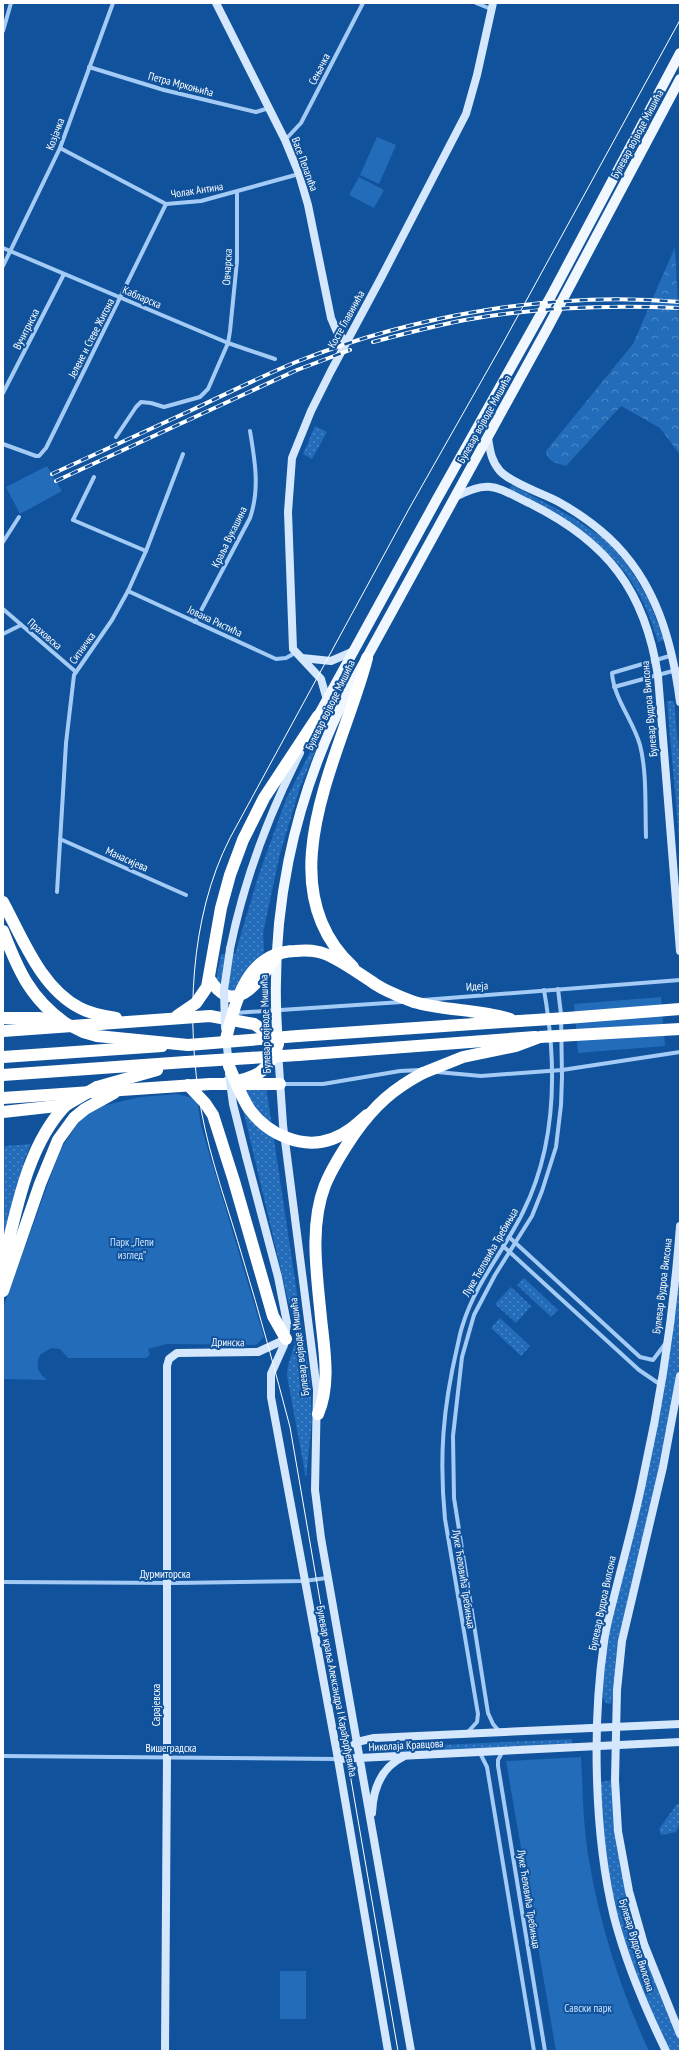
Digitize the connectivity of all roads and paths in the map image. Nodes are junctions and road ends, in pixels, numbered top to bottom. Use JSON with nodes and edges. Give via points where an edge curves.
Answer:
{"nodes":[{"id":1,"x":11,"y":3,"type":"edge"},
{"id":2,"x":113,"y":3,"type":"edge"},
{"id":3,"x":216,"y":3,"type":"edge"},
{"id":4,"x":363,"y":3,"type":"edge"},
{"id":5,"x":476,"y":3,"type":"edge"},
{"id":6,"x":492,"y":6,"type":"edge"},
{"id":7,"x":3,"y":30,"type":"edge"},
{"id":8,"x":680,"y":53,"type":"edge"},
{"id":9,"x":89,"y":67,"type":"junction"},
{"id":10,"x":680,"y":79,"type":"edge"},
{"id":11,"x":269,"y":108,"type":"junction"},
{"id":12,"x":285,"y":140,"type":"junction"},
{"id":13,"x":60,"y":148,"type":"junction"},
{"id":14,"x":299,"y":174,"type":"junction"},
{"id":15,"x":237,"y":192,"type":"junction"},
{"id":16,"x":166,"y":204,"type":"junction"},
{"id":17,"x":3,"y":248,"type":"edge"},
{"id":18,"x":11,"y":251,"type":"junction"},
{"id":19,"x":3,"y":266,"type":"edge"},
{"id":20,"x":64,"y":274,"type":"junction"},
{"id":21,"x":121,"y":297,"type":"junction"},
{"id":22,"x":346,"y":342,"type":"junction"},
{"id":23,"x":228,"y":343,"type":"junction"},
{"id":24,"x":275,"y":359,"type":"dead end"},
{"id":25,"x":3,"y":392,"type":"edge"},
{"id":26,"x":250,"y":431,"type":"dead end"},
{"id":27,"x":116,"y":437,"type":"dead end"},
{"id":28,"x":488,"y":438,"type":"junction"},
{"id":29,"x":3,"y":444,"type":"edge"},
{"id":30,"x":182,"y":454,"type":"dead end"},
{"id":31,"x":94,"y":477,"type":"dead end"},
{"id":32,"x":455,"y":497,"type":"junction"},
{"id":33,"x":20,"y":517,"type":"dead end"},
{"id":34,"x":3,"y":542,"type":"edge"},
{"id":35,"x":146,"y":551,"type":"junction"},
{"id":36,"x":128,"y":591,"type":"junction"},
{"id":37,"x":3,"y":609,"type":"edge"},
{"id":38,"x":196,"y":622,"type":"junction"},
{"id":39,"x":21,"y":625,"type":"junction"},
{"id":40,"x":3,"y":634,"type":"edge"},
{"id":41,"x":354,"y":651,"type":"junction"},
{"id":42,"x":298,"y":655,"type":"junction"},
{"id":43,"x":673,"y":655,"type":"junction"},
{"id":44,"x":367,"y":658,"type":"junction"},
{"id":45,"x":656,"y":660,"type":"junction"},
{"id":46,"x":678,"y":670,"type":"edge"},
{"id":47,"x":76,"y":672,"type":"junction"},
{"id":48,"x":658,"y":676,"type":"junction"},
{"id":49,"x":614,"y":687,"type":"junction"},
{"id":50,"x":327,"y":700,"type":"junction"},
{"id":51,"x":680,"y":702,"type":"edge"},
{"id":52,"x":318,"y":716,"type":"junction"},
{"id":53,"x":646,"y":837,"type":"dead end"},
{"id":54,"x":60,"y":839,"type":"junction"},
{"id":55,"x":57,"y":892,"type":"dead end"},
{"id":56,"x":186,"y":895,"type":"dead end"},
{"id":57,"x":3,"y":902,"type":"edge"},
{"id":58,"x":3,"y":931,"type":"edge"},
{"id":59,"x":680,"y":951,"type":"edge"},
{"id":60,"x":276,"y":957,"type":"junction"},
{"id":61,"x":360,"y":973,"type":"junction"},
{"id":62,"x":209,"y":978,"type":"junction"},
{"id":63,"x":680,"y":980,"type":"edge"},
{"id":64,"x":544,"y":990,"type":"junction"},
{"id":65,"x":558,"y":990,"type":"junction"},
{"id":66,"x":680,"y":1009,"type":"edge"},
{"id":67,"x":275,"y":1010,"type":"junction"},
{"id":68,"x":210,"y":1016,"type":"junction"},
{"id":69,"x":176,"y":1017,"type":"junction"},
{"id":70,"x":3,"y":1018,"type":"edge"},
{"id":71,"x":126,"y":1021,"type":"junction"},
{"id":72,"x":519,"y":1022,"type":"junction"},
{"id":73,"x":65,"y":1023,"type":"junction"},
{"id":74,"x":680,"y":1029,"type":"edge"},
{"id":75,"x":3,"y":1031,"type":"edge"},
{"id":76,"x":540,"y":1037,"type":"junction"},
{"id":77,"x":226,"y":1039,"type":"junction"},
{"id":78,"x":278,"y":1044,"type":"junction"},
{"id":79,"x":188,"y":1045,"type":"junction"},
{"id":80,"x":680,"y":1052,"type":"edge"},
{"id":81,"x":3,"y":1057,"type":"edge"},
{"id":82,"x":186,"y":1062,"type":"junction"},
{"id":83,"x":229,"y":1066,"type":"junction"},
{"id":84,"x":562,"y":1070,"type":"junction"},
{"id":85,"x":551,"y":1071,"type":"junction"},
{"id":86,"x":3,"y":1074,"type":"edge"},
{"id":87,"x":227,"y":1083,"type":"junction"},
{"id":88,"x":280,"y":1084,"type":"junction"},
{"id":89,"x":188,"y":1085,"type":"junction"},
{"id":90,"x":121,"y":1090,"type":"junction"},
{"id":91,"x":3,"y":1098,"type":"edge"},
{"id":92,"x":66,"y":1105,"type":"junction"},
{"id":93,"x":3,"y":1112,"type":"edge"},
{"id":94,"x":367,"y":1115,"type":"junction"},
{"id":95,"x":680,"y":1226,"type":"edge"},
{"id":96,"x":508,"y":1237,"type":"junction"},
{"id":97,"x":516,"y":1243,"type":"junction"},
{"id":98,"x":503,"y":1246,"type":"junction"},
{"id":99,"x":510,"y":1252,"type":"junction"},
{"id":100,"x":3,"y":1265,"type":"edge"},
{"id":101,"x":3,"y":1291,"type":"edge"},
{"id":102,"x":286,"y":1339,"type":"junction"},
{"id":103,"x":667,"y":1340,"type":"junction"},
{"id":104,"x":169,"y":1359,"type":"joint"},
{"id":105,"x":680,"y":1376,"type":"edge"},
{"id":106,"x":661,"y":1385,"type":"junction"},
{"id":107,"x":318,"y":1414,"type":"junction"},
{"id":108,"x":327,"y":1578,"type":"junction"},
{"id":109,"x":304,"y":1581,"type":"junction"},
{"id":110,"x":3,"y":1582,"type":"edge"},
{"id":111,"x":167,"y":1583,"type":"junction"},
{"id":112,"x":680,"y":1724,"type":"edge"},
{"id":113,"x":616,"y":1726,"type":"junction"},
{"id":114,"x":597,"y":1727,"type":"junction"},
{"id":115,"x":499,"y":1732,"type":"junction"},
{"id":116,"x":467,"y":1733,"type":"junction"},
{"id":117,"x":357,"y":1742,"type":"junction"},
{"id":118,"x":680,"y":1742,"type":"edge"},
{"id":119,"x":615,"y":1746,"type":"junction"},
{"id":120,"x":597,"y":1747,"type":"junction"},
{"id":121,"x":503,"y":1751,"type":"junction"},
{"id":122,"x":480,"y":1752,"type":"junction"},
{"id":123,"x":3,"y":1756,"type":"edge"},
{"id":124,"x":167,"y":1756,"type":"junction"},
{"id":125,"x":410,"y":1756,"type":"junction"},
{"id":126,"x":360,"y":1758,"type":"junction"},
{"id":127,"x":338,"y":1759,"type":"junction"},
{"id":128,"x":371,"y":1826,"type":"junction"},
{"id":129,"x":680,"y":2034,"type":"edge"},
{"id":130,"x":165,"y":2051,"type":"edge"},
{"id":131,"x":388,"y":2051,"type":"edge"},
{"id":132,"x":411,"y":2051,"type":"edge"},
{"id":133,"x":534,"y":2051,"type":"edge"},
{"id":134,"x":545,"y":2051,"type":"edge"},
{"id":135,"x":666,"y":2051,"type":"edge"}],
"edges":[{"from":1,"to":7,"type":"street"},
{"from":2,"to":9,"type":"street","name":"Козјачка"},
{"from":3,"to":11,"type":"main road","name":"Васе Пелагића"},
{"from":4,"to":12,"type":"street","name":"Сењачка","via":[[301,123]]},
{"from":5,"to":6,"type":"street"},
{"from":6,"to":22,"type":"main road","name":"Косте Главинића","via":[[474,87],[464,117]]},
{"from":8,"to":41,"type":"main road","name":"Булевар војводе Мишића","via":[[551,296]]},
{"from":9,"to":11,"type":"street","name":"Петра Мркоњића","via":[[164,90],[256,112]]},
{"from":9,"to":13,"type":"street","name":"Козјачка"},
{"from":10,"to":28,"type":"main road","name":"Булевар војводе Мишића"},
{"from":11,"to":12,"type":"main road","name":"Васе Пелагића"},
{"from":12,"to":14,"type":"main road","name":"Васе Пелагића"},
{"from":13,"to":16,"type":"street","name":"Чолак Антина"},
{"from":13,"to":18,"type":"street","name":"Козјачка"},
{"from":14,"to":15,"type":"street","name":"Чолак Антина"},
{"from":14,"to":22,"type":"main road","name":"Васе Пелагића","via":[[332,318],[337,332]]},
{"from":15,"to":16,"type":"street","name":"Чолак Антина","via":[[201,201]]},
{"from":15,"to":23,"type":"street","name":"Овчарска","via":[[237,261]]},
{"from":16,"to":21,"type":"street","name":"Јелене и Стеве Жигона"},
{"from":17,"to":18,"type":"street","name":"Кабларска"},
{"from":18,"to":19,"type":"street","name":"Козјачка"},
{"from":18,"to":20,"type":"street","name":"Кабларска"},
{"from":20,"to":21,"type":"street","name":"Кабларска"},
{"from":20,"to":25,"type":"street","name":"Вучитрнска"},
{"from":21,"to":23,"type":"street","name":"Кабларска"},
{"from":21,"to":29,"type":"street","name":"Јелене и Стеве Жигона","via":[[46,448],[39,456],[32,456]]},
{"from":22,"to":42,"type":"main road","name":"Косте Главинића","via":[[310,411],[291,463],[288,512],[292,644]]},
{"from":23,"to":24,"type":"street","name":"Кабларска"},
{"from":23,"to":27,"type":"street","via":[[208,389],[200,397],[164,407],[151,402],[138,404]]},
{"from":26,"to":38,"type":"street","name":"Краља Вукашина","via":[[257,483],[253,509]]},
{"from":28,"to":32,"type":"main road","name":"Булевар војводе Мишића"},
{"from":28,"to":43,"type":"main road","via":[[491,456],[502,473],[583,517],[610,539],[631,562],[658,608]]},
{"from":30,"to":35,"type":"street","name":"Ситничка"},
{"from":31,"to":35,"type":"street","via":[[73,520]]},
{"from":32,"to":44,"type":"main road","name":"Булевар војводе Мишића"},
{"from":32,"to":45,"type":"main road","name":"Булевар Вудроа Вилсона","via":[[480,486],[495,487],[549,513],[587,538],[607,558],[632,592],[646,622]]},
{"from":33,"to":34,"type":"street"},
{"from":35,"to":36,"type":"street","name":"Ситничка"},
{"from":36,"to":38,"type":"street","name":"Јована Ристића"},
{"from":36,"to":47,"type":"street","name":"Ситничка","via":[[106,630]]},
{"from":37,"to":39,"type":"street","name":"Праховска"},
{"from":38,"to":42,"type":"street","name":"Јована Ристића","via":[[276,659]]},
{"from":39,"to":40,"type":"street"},
{"from":39,"to":47,"type":"street","name":"Праховска"},
{"from":41,"to":42,"type":"main road","via":[[331,661]]},
{"from":41,"to":50,"type":"main road","name":"Булевар војводе Мишића"},
{"from":42,"to":50,"type":"main road","via":[[321,679]]},
{"from":43,"to":45,"type":"street"},
{"from":43,"to":46,"type":"main road"},
{"from":44,"to":60,"type":"main road","name":"Булевар војводе Мишића","via":[[327,734],[304,798],[289,852]]},
{"from":44,"to":61,"type":"highway","via":[[324,791],[313,845],[311,872],[314,896],[332,942]]},
{"from":45,"to":48,"type":"main road","name":"Булевар Вудроа Вилсона"},
{"from":45,"to":49,"type":"street","via":[[612,673]]},
{"from":46,"to":48,"type":"street"},
{"from":46,"to":51,"type":"main road"},
{"from":47,"to":54,"type":"street","name":"Ситничка","via":[[66,743]]},
{"from":48,"to":49,"type":"street"},
{"from":48,"to":59,"type":"main road","name":"Булевар Вудроа Вилсона"},
{"from":49,"to":53,"type":"street","via":[[640,746]]},
{"from":50,"to":52,"type":"main road","name":"Булевар војводе Мишића"},
{"from":52,"to":62,"type":"highway","via":[[264,798],[243,840],[222,902]]},
{"from":52,"to":77,"type":"main road","name":"Булевар војводе Мишића","bridge":true,"via":[[265,828],[237,914],[224,990]]},
{"from":54,"to":55,"type":"street","name":"Ситничка"},
{"from":54,"to":56,"type":"street","name":"Манасијева"},
{"from":57,"to":71,"type":"highway","via":[[42,972],[60,994],[86,1011]]},
{"from":58,"to":73,"type":"highway","via":[[22,977],[34,995],[44,1007]]},
{"from":60,"to":62,"type":"highway","via":[[258,981],[241,996],[234,997],[221,992],[213,986]]},
{"from":60,"to":67,"type":"main road","name":"Булевар војводе Мишића"},
{"from":61,"to":72,"type":"highway","bridge":true,"via":[[396,995],[427,1006],[490,1014]]},
{"from":61,"to":77,"type":"highway","bridge":true,"via":[[326,954],[314,951],[287,951],[272,956],[253,970],[244,983]]},
{"from":62,"to":69,"type":"highway","via":[[207,987],[199,999],[191,1008]]},
{"from":63,"to":65,"type":"street","name":"Идеја"},
{"from":64,"to":65,"type":"street","name":"Идеја"},
{"from":64,"to":67,"type":"street","name":"Идеја"},
{"from":64,"to":85,"type":"street","name":"Луке Ћеловића Требињца","via":[[549,1016]]},
{"from":65,"to":84,"type":"street","name":"Луке Ћеловића Требињца"},
{"from":66,"to":72,"type":"highway","bridge":true},
{"from":67,"to":68,"type":"street","name":"Идеја"},
{"from":67,"to":78,"type":"main road","name":"Булевар војводе Мишића"},
{"from":68,"to":69,"type":"highway"},
{"from":68,"to":78,"type":"highway","via":[[254,1024],[272,1036]]},
{"from":69,"to":71,"type":"highway"},
{"from":70,"to":73,"type":"highway","via":[[39,1018]]},
{"from":71,"to":75,"type":"highway"},
{"from":72,"to":79,"type":"highway","bridge":true},
{"from":73,"to":79,"type":"highway","bridge":true,"via":[[83,1032],[102,1037]]},
{"from":74,"to":76,"type":"highway","bridge":true},
{"from":76,"to":82,"type":"highway","bridge":true},
{"from":76,"to":94,"type":"highway","bridge":true,"via":[[516,1046],[463,1057],[430,1070],[392,1092]]},
{"from":77,"to":83,"type":"main road","name":"Булевар војводе Мишића","bridge":true},
{"from":78,"to":87,"type":"highway","via":[[266,1069],[251,1077]]},
{"from":78,"to":88,"type":"main road","name":"Булевар војводе Мишића"},
{"from":79,"to":81,"type":"highway","bridge":true},
{"from":80,"to":84,"type":"street"},
{"from":82,"to":86,"type":"highway"},
{"from":82,"to":92,"type":"highway","bridge":true,"via":[[97,1087]]},
{"from":83,"to":94,"type":"highway","bridge":true,"via":[[249,1109],[265,1125],[282,1136],[304,1142],[324,1141],[344,1133]]},
{"from":83,"to":102,"type":"main road","name":"Булевар војводе Мишића","bridge":true,"via":[[233,1104],[278,1277],[287,1323]]},
{"from":84,"to":85,"type":"street"},
{"from":84,"to":97,"type":"street","name":"Луке Ћеловића Требињца","via":[[561,1105],[551,1167],[532,1216]]},
{"from":85,"to":88,"type":"street","via":[[481,1076],[418,1070],[323,1084]]},
{"from":85,"to":96,"type":"street","name":"Луке Ћеловића Требињца","via":[[550,1121],[542,1167],[522,1214]]},
{"from":87,"to":88,"type":"highway"},
{"from":87,"to":89,"type":"highway"},
{"from":88,"to":107,"type":"main road","name":"Булевар војводе Мишића","via":[[283,1125],[318,1390]]},
{"from":89,"to":90,"type":"highway"},
{"from":89,"to":102,"type":"highway","via":[[206,1103],[213,1115],[273,1316]]},
{"from":90,"to":91,"type":"highway"},
{"from":90,"to":101,"type":"highway","via":[[86,1109],[68,1125],[58,1140]]},
{"from":92,"to":93,"type":"highway"},
{"from":92,"to":100,"type":"highway","via":[[52,1121],[30,1164]]},
{"from":94,"to":107,"type":"highway","bridge":true,"via":[[338,1160],[322,1196],[316,1245],[325,1378],[322,1405]]},
{"from":95,"to":103,"type":"main road","name":"Булевар Вудроа Вилсона"},
{"from":96,"to":97,"type":"street"},
{"from":96,"to":98,"type":"street","name":"Луке Ћеловића Требињца"},
{"from":97,"to":99,"type":"street","name":"Луке Ћеловића Требињца"},
{"from":97,"to":103,"type":"street","via":[[640,1357],[653,1360]]},
{"from":98,"to":99,"type":"street"},
{"from":98,"to":116,"type":"street","name":"Луке Ћеловића Требињца","via":[[475,1294],[462,1325],[448,1390],[442,1438],[445,1519],[478,1714],[477,1722]]},
{"from":99,"to":106,"type":"street","via":[[640,1370]]},
{"from":99,"to":115,"type":"street","name":"Луке Ћеловића Требињца","via":[[482,1298],[462,1357],[452,1456],[456,1513],[488,1713]]},
{"from":102,"to":104,"type":"main road","name":"Дринска","via":[[258,1352],[184,1352],[177,1353]]},
{"from":102,"to":109,"type":"main road","name":"Булевар краља Александра I Карађорђевића","via":[[271,1374],[271,1397]]},
{"from":103,"to":106,"type":"main road","name":"Булевар Вудроа Вилсона"},
{"from":104,"to":111,"type":"main road","name":"Сарајевска","via":[[166,1373]]},
{"from":105,"to":113,"type":"main road","name":"Булевар Вудроа Вилсона","via":[[662,1474],[622,1641]]},
{"from":106,"to":114,"type":"main road","name":"Булевар Вудроа Вилсона","via":[[644,1474],[604,1640]]},
{"from":107,"to":108,"type":"main road","name":"Булевар краља Александра I Карађорђевића","via":[[315,1490]]},
{"from":108,"to":109,"type":"street","name":"Дурмиторска"},
{"from":108,"to":117,"type":"main road","name":"Булевар краља Александра I Карађорђевића"},
{"from":109,"to":111,"type":"street","name":"Дурмиторска"},
{"from":109,"to":127,"type":"main road","name":"Булевар краља Александра I Карађорђевића"},
{"from":110,"to":111,"type":"street","name":"Дурмиторска"},
{"from":111,"to":124,"type":"main road","name":"Сарајевска"},
{"from":112,"to":113,"type":"main road","name":"Николаја Кравцова"},
{"from":113,"to":114,"type":"main road","name":"Николаја Кравцова"},
{"from":113,"to":119,"type":"main road","name":"Булевар Вудроа Вилсона"},
{"from":114,"to":115,"type":"main road","name":"Николаја Кравцова"},
{"from":114,"to":120,"type":"main road","name":"Булевар Вудроа Вилсона"},
{"from":115,"to":116,"type":"main road","name":"Николаја Кравцова"},
{"from":116,"to":117,"type":"main road","name":"Николаја Кравцова","via":[[374,1738]]},
{"from":117,"to":126,"type":"main road","name":"Булевар краља Александра I Карађорђевића"},
{"from":117,"to":127,"type":"main road","name":"Николаја Кравцова"},
{"from":118,"to":119,"type":"main road","name":"Николаја Кравцова"},
{"from":119,"to":120,"type":"main road","name":"Николаја Кравцова"},
{"from":119,"to":129,"type":"main road","name":"Булевар Вудроа Вилсона","via":[[618,1831],[629,1891],[644,1944]]},
{"from":120,"to":121,"type":"main road","name":"Николаја Кравцова"},
{"from":120,"to":135,"type":"main road","name":"Булевар Вудроа Вилсона","via":[[604,1861],[614,1917],[649,2016]]},
{"from":121,"to":122,"type":"main road","name":"Николаја Кравцова"},
{"from":121,"to":134,"type":"street","name":"Луке Ћеловића Требињца","via":[[498,1766]]},
{"from":122,"to":125,"type":"main road","name":"Николаја Кравцова"},
{"from":122,"to":133,"type":"street","name":"Луке Ћеловића Требињца","via":[[487,1767]]},
{"from":123,"to":124,"type":"street","name":"Вишеградска"},
{"from":124,"to":127,"type":"street","name":"Вишеградска"},
{"from":124,"to":130,"type":"main road","name":"Сарајевска"},
{"from":125,"to":126,"type":"main road","name":"Николаја Кравцова"},
{"from":125,"to":128,"type":"main road","via":[[398,1759],[380,1777],[374,1798]]},
{"from":126,"to":127,"type":"main road","name":"Николаја Кравцова"},
{"from":126,"to":128,"type":"main road","name":"Булевар краља Александра I Карађорђевића"},
{"from":127,"to":131,"type":"main road","name":"Булевар краља Александра I Карађорђевића"},
{"from":128,"to":132,"type":"main road","name":"Булевар краља Александра I Карађорђевића"}]}
